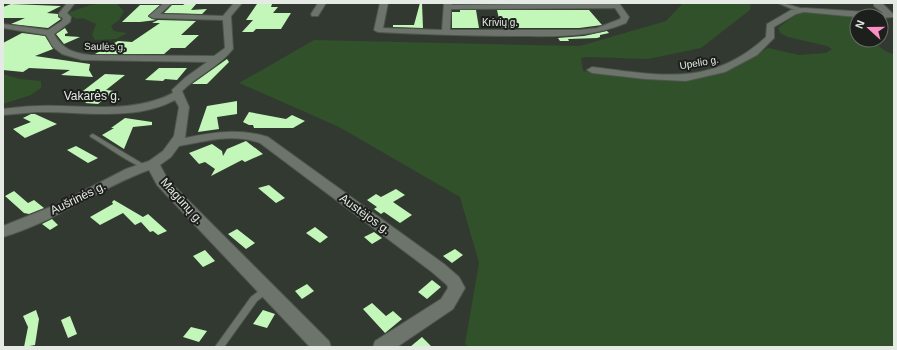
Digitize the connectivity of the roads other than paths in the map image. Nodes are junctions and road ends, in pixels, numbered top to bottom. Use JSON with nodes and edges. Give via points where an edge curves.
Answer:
{"nodes":[{"id":1,"x":71,"y":3,"type":"edge"},
{"id":2,"x":168,"y":3,"type":"edge"},
{"id":3,"x":238,"y":3,"type":"edge"},
{"id":4,"x":322,"y":3,"type":"edge"},
{"id":5,"x":780,"y":3,"type":"edge"},
{"id":6,"x":384,"y":4,"type":"edge"},
{"id":7,"x":448,"y":5,"type":"edge"},
{"id":8,"x":616,"y":5,"type":"edge"},
{"id":9,"x":804,"y":10,"type":"junction"},
{"id":10,"x":315,"y":14,"type":"dead end"},
{"id":11,"x":849,"y":14,"type":"edge"},
{"id":12,"x":227,"y":18,"type":"junction"},
{"id":13,"x":3,"y":26,"type":"edge"},
{"id":14,"x":49,"y":33,"type":"junction"},
{"id":15,"x":446,"y":33,"type":"junction"},
{"id":16,"x":218,"y":59,"type":"junction"},
{"id":17,"x":592,"y":70,"type":"dead end"},
{"id":18,"x":178,"y":94,"type":"junction"},
{"id":19,"x":3,"y":112,"type":"edge"},
{"id":20,"x":93,"y":136,"type":"dead end"},
{"id":21,"x":175,"y":143,"type":"junction"},
{"id":22,"x":149,"y":165,"type":"junction"},
{"id":23,"x":3,"y":232,"type":"edge"},
{"id":24,"x":267,"y":290,"type":"junction"},
{"id":25,"x":219,"y":347,"type":"edge"},
{"id":26,"x":322,"y":347,"type":"edge"},
{"id":27,"x":382,"y":347,"type":"edge"}],
"edges":[{"from":1,"to":14,"type":"street","via":[[63,13],[63,16],[67,17],[66,22]]},
{"from":2,"to":12,"type":"street","via":[[152,16]]},
{"from":3,"to":12,"type":"street"},
{"from":4,"to":10,"type":"street"},
{"from":5,"to":9,"type":"lane"},
{"from":6,"to":15,"type":"street","name":"Krivių g.","via":[[378,30]]},
{"from":7,"to":8,"type":"street"},
{"from":7,"to":15,"type":"street"},
{"from":8,"to":15,"type":"street","name":"Krivių g.","via":[[625,17],[623,21],[590,33]]},
{"from":9,"to":11,"type":"street","name":"Upelio g."},
{"from":9,"to":17,"type":"street","name":"Upelio g.","via":[[794,12],[770,26],[770,38],[754,54],[722,70],[686,78]]},
{"from":12,"to":16,"type":"street","via":[[229,49]]},
{"from":13,"to":14,"type":"street"},
{"from":14,"to":16,"type":"street","name":"Saulės g.","via":[[54,44],[70,55],[78,57]]},
{"from":16,"to":18,"type":"street","via":[[183,83],[177,90]]},
{"from":18,"to":19,"type":"street","name":"Vakarės g.","via":[[163,102],[119,110],[36,109]]},
{"from":18,"to":21,"type":"street","via":[[184,107],[180,136]]},
{"from":20,"to":22,"type":"lane","via":[[116,148],[128,158]]},
{"from":21,"to":22,"type":"street","via":[[167,154]]},
{"from":21,"to":27,"type":"street","name":"Austėjos g.","via":[[221,134],[252,134],[264,140],[453,281],[457,288],[447,304]]},
{"from":22,"to":23,"type":"street","name":"Aušrinės g.","via":[[64,207]]},
{"from":22,"to":24,"type":"street","name":"Magūnų g.","via":[[162,182]]},
{"from":24,"to":25,"type":"lane","via":[[254,299]]},
{"from":24,"to":26,"type":"street","name":"Magūnų g."}]}
